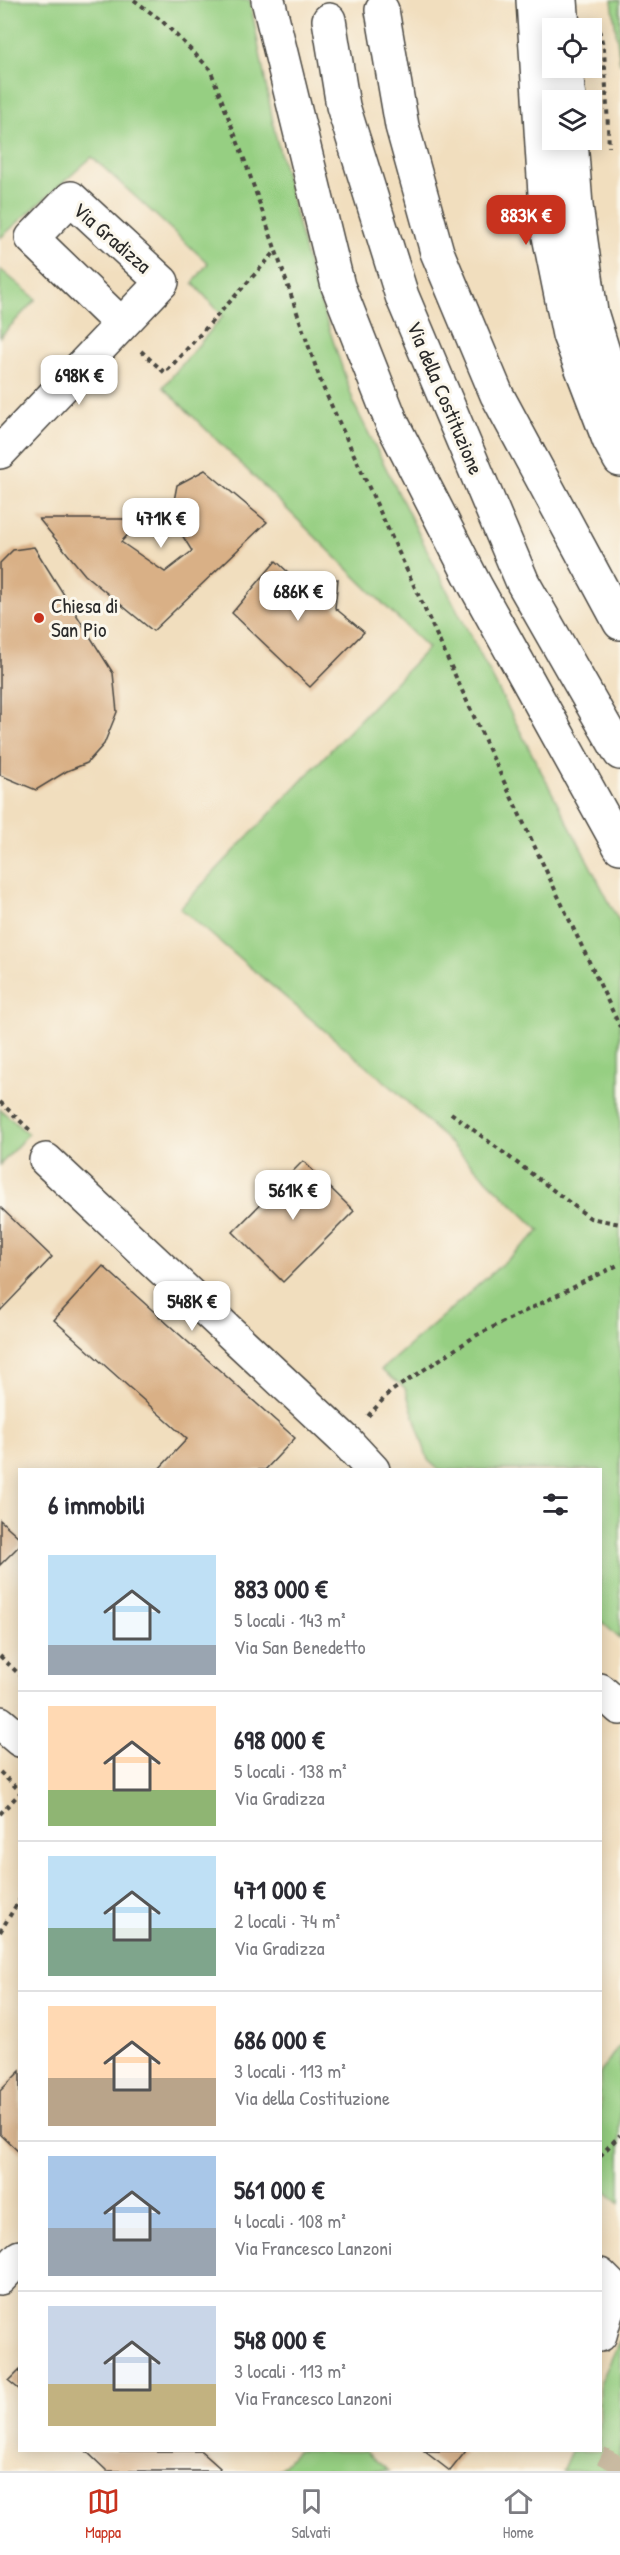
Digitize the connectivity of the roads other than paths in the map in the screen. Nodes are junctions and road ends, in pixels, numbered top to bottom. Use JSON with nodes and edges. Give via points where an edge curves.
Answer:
{"nodes":[{"id":1,"x":268,"y":0,"type":"edge"},
{"id":2,"x":533,"y":0,"type":"edge"},
{"id":3,"x":561,"y":0,"type":"edge"},
{"id":4,"x":382,"y":10,"type":"dead end"},
{"id":5,"x":562,"y":18,"type":"edge"},
{"id":6,"x":329,"y":20,"type":"dead end"},
{"id":7,"x":572,"y":150,"type":"edge"},
{"id":8,"x":128,"y":335,"type":"road end"},
{"id":9,"x":620,"y":407,"type":"edge"},
{"id":10,"x":0,"y":452,"type":"edge"},
{"id":11,"x":620,"y":460,"type":"edge"},
{"id":12,"x":620,"y":623,"type":"edge"},
{"id":13,"x":620,"y":753,"type":"edge"},
{"id":14,"x":620,"y":847,"type":"edge"},
{"id":15,"x":46,"y":1160,"type":"road end"},
{"id":16,"x":371,"y":1468,"type":"edge"},
{"id":17,"x":602,"y":1692,"type":"edge"},
{"id":18,"x":620,"y":1708,"type":"edge"},
{"id":19,"x":0,"y":1723,"type":"edge"},
{"id":20,"x":18,"y":1738,"type":"edge"},
{"id":21,"x":18,"y":2259,"type":"edge"},
{"id":22,"x":0,"y":2278,"type":"edge"},
{"id":23,"x":607,"y":2281,"type":"edge"},
{"id":24,"x":602,"y":2320,"type":"edge"}],
"edges":[{"from":1,"to":14,"type":"main road","via":[[338,286],[392,423],[475,585]]},
{"from":2,"to":11,"type":"main road","via":[[548,225],[569,335]]},
{"from":3,"to":5,"type":"main road"},
{"from":4,"to":12,"type":"main road","via":[[402,126],[437,252],[497,395]]},
{"from":6,"to":13,"type":"main road","name":"Via della Costituzione","via":[[343,106],[402,296],[523,583]]},
{"from":7,"to":9,"type":"main road","via":[[591,312]]},
{"from":8,"to":10,"type":"main road"},
{"from":15,"to":16,"type":"main road","via":[[346,1440]]},
{"from":17,"to":18,"type":"main road"},
{"from":19,"to":20,"type":"main road"},
{"from":21,"to":22,"type":"main road"},
{"from":23,"to":24,"type":"main road"}]}
